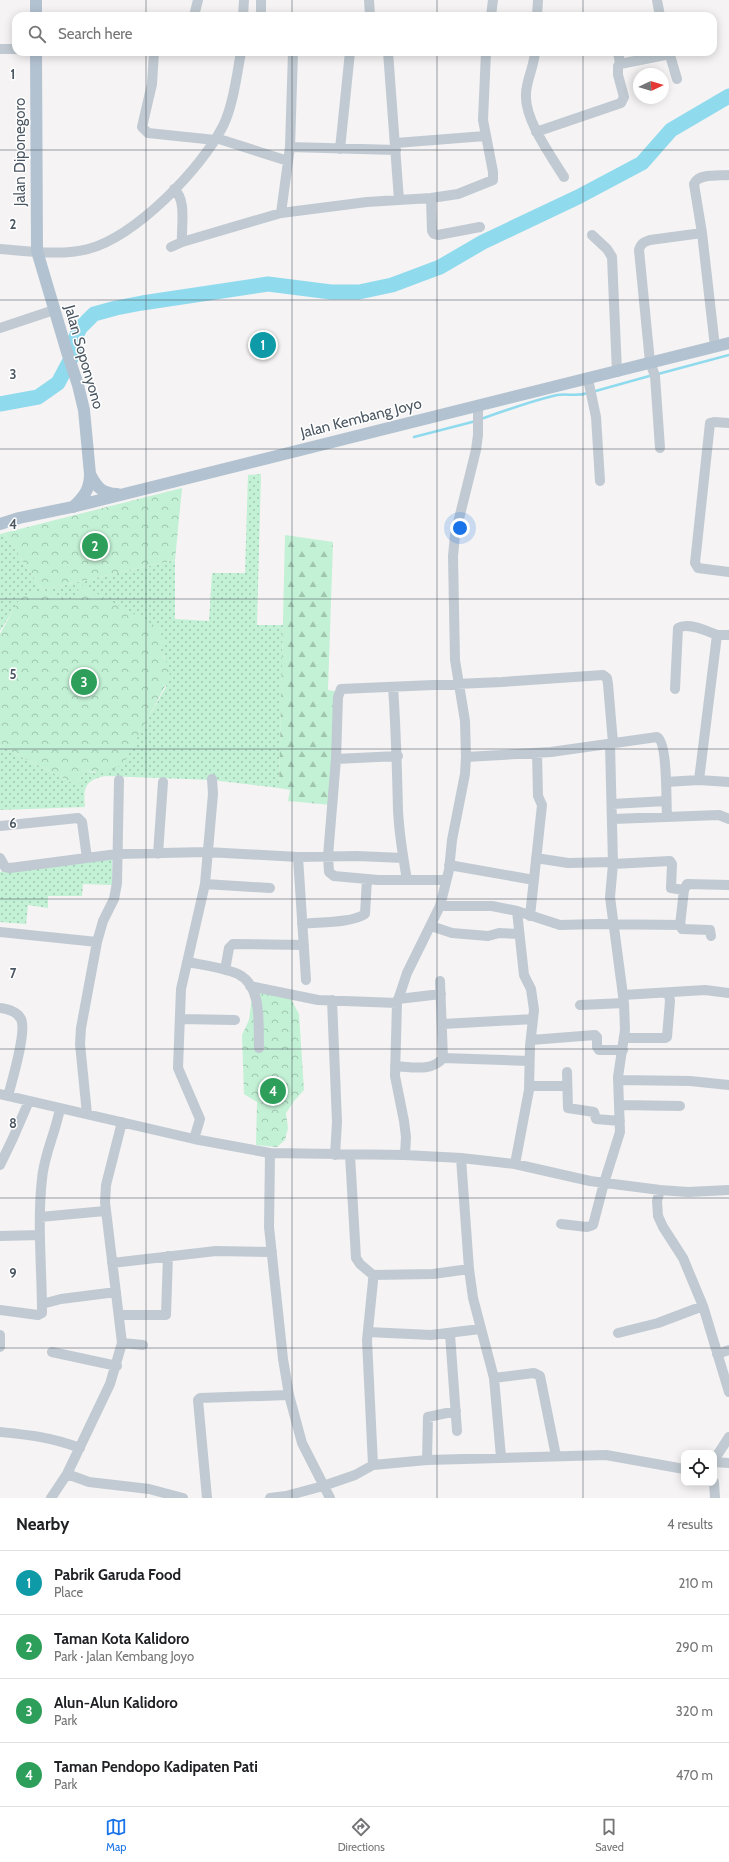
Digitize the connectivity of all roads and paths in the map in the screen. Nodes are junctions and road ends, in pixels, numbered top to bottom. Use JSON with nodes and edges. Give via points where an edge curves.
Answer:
{"nodes":[{"id":1,"x":36,"y":0,"type":"edge"},
{"id":2,"x":198,"y":0,"type":"edge"},
{"id":3,"x":244,"y":0,"type":"edge"},
{"id":4,"x":261,"y":0,"type":"edge"},
{"id":5,"x":369,"y":0,"type":"edge"},
{"id":6,"x":493,"y":0,"type":"edge"},
{"id":7,"x":538,"y":0,"type":"edge"},
{"id":8,"x":657,"y":0,"type":"edge"},
{"id":9,"x":36,"y":12,"type":"edge"},
{"id":10,"x":195,"y":12,"type":"edge"},
{"id":11,"x":243,"y":12,"type":"edge"},
{"id":12,"x":261,"y":12,"type":"edge"},
{"id":13,"x":370,"y":12,"type":"edge"},
{"id":14,"x":492,"y":12,"type":"edge"},
{"id":15,"x":537,"y":12,"type":"edge"},
{"id":16,"x":659,"y":12,"type":"edge"},
{"id":17,"x":0,"y":49,"type":"edge"},
{"id":18,"x":12,"y":49,"type":"edge"},
{"id":19,"x":36,"y":56,"type":"edge"},
{"id":20,"x":154,"y":56,"type":"edge"},
{"id":21,"x":240,"y":56,"type":"edge"},
{"id":22,"x":293,"y":56,"type":"edge"},
{"id":23,"x":350,"y":56,"type":"edge"},
{"id":24,"x":388,"y":56,"type":"edge"},
{"id":25,"x":486,"y":56,"type":"edge"},
{"id":26,"x":535,"y":56,"type":"edge"},
{"id":27,"x":619,"y":56,"type":"edge"},
{"id":28,"x":656,"y":56,"type":"edge"},
{"id":29,"x":671,"y":56,"type":"edge"},
{"id":30,"x":620,"y":64,"type":"junction"},
{"id":31,"x":676,"y":79,"type":"dead end"},
{"id":32,"x":536,"y":132,"type":"junction"},
{"id":33,"x":485,"y":136,"type":"junction"},
{"id":34,"x":216,"y":139,"type":"junction"},
{"id":35,"x":396,"y":146,"type":"junction"},
{"id":36,"x":290,"y":147,"type":"junction"},
{"id":37,"x":340,"y":149,"type":"junction"},
{"id":38,"x":288,"y":161,"type":"junction"},
{"id":39,"x":729,"y":175,"type":"edge"},
{"id":40,"x":564,"y":177,"type":"dead end"},
{"id":41,"x":174,"y":189,"type":"junction"},
{"id":42,"x":431,"y":198,"type":"junction"},
{"id":43,"x":400,"y":200,"type":"junction"},
{"id":44,"x":281,"y":213,"type":"junction"},
{"id":45,"x":480,"y":227,"type":"dead end"},
{"id":46,"x":702,"y":232,"type":"junction"},
{"id":47,"x":592,"y":235,"type":"dead end"},
{"id":48,"x":182,"y":242,"type":"junction"},
{"id":49,"x":171,"y":247,"type":"dead end"},
{"id":50,"x":0,"y":250,"type":"edge"},
{"id":51,"x":37,"y":251,"type":"junction"},
{"id":52,"x":54,"y":310,"type":"junction"},
{"id":53,"x":0,"y":328,"type":"edge"},
{"id":54,"x":729,"y":343,"type":"edge"},
{"id":55,"x":715,"y":347,"type":"junction"},
{"id":56,"x":650,"y":362,"type":"junction"},
{"id":57,"x":617,"y":372,"type":"junction"},
{"id":58,"x":588,"y":379,"type":"junction"},
{"id":59,"x":478,"y":406,"type":"junction"},
{"id":60,"x":729,"y":423,"type":"edge"},
{"id":61,"x":660,"y":448,"type":"dead end"},
{"id":62,"x":90,"y":474,"type":"junction"},
{"id":63,"x":600,"y":481,"type":"dead end"},
{"id":64,"x":122,"y":494,"type":"junction"},
{"id":65,"x":72,"y":508,"type":"junction"},
{"id":66,"x":0,"y":524,"type":"edge"},
{"id":67,"x":729,"y":572,"type":"edge"},
{"id":68,"x":717,"y":635,"type":"junction"},
{"id":69,"x":729,"y":635,"type":"edge"},
{"id":70,"x":459,"y":684,"type":"junction"},
{"id":71,"x":394,"y":687,"type":"junction"},
{"id":72,"x":675,"y":689,"type":"dead end"},
{"id":73,"x":611,"y":743,"type":"junction"},
{"id":74,"x":537,"y":753,"type":"junction"},
{"id":75,"x":398,"y":756,"type":"junction"},
{"id":76,"x":466,"y":757,"type":"junction"},
{"id":77,"x":336,"y":759,"type":"junction"},
{"id":78,"x":120,"y":780,"type":"dead end"},
{"id":79,"x":212,"y":780,"type":"dead end"},
{"id":80,"x":699,"y":780,"type":"junction"},
{"id":81,"x":163,"y":782,"type":"dead end"},
{"id":82,"x":666,"y":782,"type":"junction"},
{"id":83,"x":729,"y":782,"type":"edge"},
{"id":84,"x":666,"y":801,"type":"junction"},
{"id":85,"x":612,"y":804,"type":"junction"},
{"id":86,"x":667,"y":817,"type":"junction"},
{"id":87,"x":613,"y":819,"type":"junction"},
{"id":88,"x":729,"y":819,"type":"edge"},
{"id":89,"x":0,"y":826,"type":"edge"},
{"id":90,"x":207,"y":852,"type":"junction"},
{"id":91,"x":117,"y":854,"type":"junction"},
{"id":92,"x":158,"y":854,"type":"junction"},
{"id":93,"x":328,"y":856,"type":"junction"},
{"id":94,"x":298,"y":857,"type":"junction"},
{"id":95,"x":0,"y":858,"type":"edge"},
{"id":96,"x":87,"y":858,"type":"junction"},
{"id":97,"x":403,"y":858,"type":"junction"},
{"id":98,"x":536,"y":858,"type":"junction"},
{"id":99,"x":614,"y":863,"type":"junction"},
{"id":100,"x":449,"y":865,"type":"junction"},
{"id":101,"x":367,"y":879,"type":"junction"},
{"id":102,"x":407,"y":880,"type":"junction"},
{"id":103,"x":446,"y":880,"type":"junction"},
{"id":104,"x":534,"y":880,"type":"junction"},
{"id":105,"x":205,"y":884,"type":"junction"},
{"id":106,"x":729,"y":885,"type":"edge"},
{"id":107,"x":270,"y":888,"type":"dead end"},
{"id":108,"x":684,"y":890,"type":"junction"},
{"id":109,"x":440,"y":906,"type":"junction"},
{"id":110,"x":517,"y":912,"type":"junction"},
{"id":111,"x":530,"y":916,"type":"junction"},
{"id":112,"x":302,"y":924,"type":"junction"},
{"id":113,"x":613,"y":925,"type":"junction"},
{"id":114,"x":681,"y":925,"type":"junction"},
{"id":115,"x":430,"y":926,"type":"junction"},
{"id":116,"x":0,"y":932,"type":"edge"},
{"id":117,"x":518,"y":934,"type":"junction"},
{"id":118,"x":711,"y":936,"type":"dead end"},
{"id":119,"x":97,"y":942,"type":"junction"},
{"id":120,"x":304,"y":945,"type":"junction"},
{"id":121,"x":187,"y":962,"type":"junction"},
{"id":122,"x":225,"y":970,"type":"junction"},
{"id":123,"x":306,"y":980,"type":"dead end"},
{"id":124,"x":440,"y":980,"type":"dead end"},
{"id":125,"x":250,"y":986,"type":"junction"},
{"id":126,"x":665,"y":992,"type":"junction"},
{"id":127,"x":729,"y":993,"type":"edge"},
{"id":128,"x":441,"y":994,"type":"junction"},
{"id":129,"x":624,"y":999,"type":"junction"},
{"id":130,"x":332,"y":1000,"type":"junction"},
{"id":131,"x":398,"y":1001,"type":"junction"},
{"id":132,"x":580,"y":1005,"type":"dead end"},
{"id":133,"x":0,"y":1008,"type":"edge"},
{"id":134,"x":180,"y":1019,"type":"junction"},
{"id":135,"x":533,"y":1019,"type":"junction"},
{"id":136,"x":235,"y":1020,"type":"dead end"},
{"id":137,"x":443,"y":1024,"type":"junction"},
{"id":138,"x":624,"y":1038,"type":"junction"},
{"id":139,"x":531,"y":1040,"type":"junction"},
{"id":140,"x":259,"y":1048,"type":"dead end"},
{"id":141,"x":623,"y":1050,"type":"junction"},
{"id":142,"x":443,"y":1058,"type":"junction"},
{"id":143,"x":529,"y":1061,"type":"junction"},
{"id":144,"x":395,"y":1066,"type":"junction"},
{"id":145,"x":567,"y":1072,"type":"dead end"},
{"id":146,"x":618,"y":1080,"type":"junction"},
{"id":147,"x":729,"y":1085,"type":"edge"},
{"id":148,"x":529,"y":1086,"type":"junction"},
{"id":149,"x":567,"y":1086,"type":"junction"},
{"id":150,"x":4,"y":1095,"type":"edge"},
{"id":151,"x":29,"y":1100,"type":"junction"},
{"id":152,"x":620,"y":1105,"type":"junction"},
{"id":153,"x":680,"y":1106,"type":"dead end"},
{"id":154,"x":60,"y":1108,"type":"junction"},
{"id":155,"x":87,"y":1114,"type":"junction"},
{"id":156,"x":620,"y":1121,"type":"junction"},
{"id":157,"x":122,"y":1122,"type":"junction"},
{"id":158,"x":194,"y":1139,"type":"junction"},
{"id":159,"x":270,"y":1153,"type":"junction"},
{"id":160,"x":335,"y":1155,"type":"junction"},
{"id":161,"x":405,"y":1155,"type":"junction"},
{"id":162,"x":350,"y":1156,"type":"junction"},
{"id":163,"x":461,"y":1158,"type":"junction"},
{"id":164,"x":515,"y":1164,"type":"junction"},
{"id":165,"x":0,"y":1165,"type":"edge"},
{"id":166,"x":604,"y":1183,"type":"junction"},
{"id":167,"x":660,"y":1190,"type":"junction"},
{"id":168,"x":729,"y":1190,"type":"edge"},
{"id":169,"x":105,"y":1211,"type":"junction"},
{"id":170,"x":40,"y":1217,"type":"junction"},
{"id":171,"x":561,"y":1224,"type":"dead end"},
{"id":172,"x":40,"y":1235,"type":"junction"},
{"id":173,"x":0,"y":1236,"type":"edge"},
{"id":174,"x":272,"y":1252,"type":"junction"},
{"id":175,"x":168,"y":1256,"type":"junction"},
{"id":176,"x":112,"y":1263,"type":"junction"},
{"id":177,"x":469,"y":1269,"type":"junction"},
{"id":178,"x":373,"y":1275,"type":"junction"},
{"id":179,"x":116,"y":1292,"type":"junction"},
{"id":180,"x":42,"y":1304,"type":"junction"},
{"id":181,"x":703,"y":1306,"type":"junction"},
{"id":182,"x":0,"y":1310,"type":"edge"},
{"id":183,"x":119,"y":1315,"type":"junction"},
{"id":184,"x":480,"y":1329,"type":"junction"},
{"id":185,"x":368,"y":1332,"type":"junction"},
{"id":186,"x":618,"y":1333,"type":"dead end"},
{"id":187,"x":450,"y":1334,"type":"junction"},
{"id":188,"x":0,"y":1335,"type":"edge"},
{"id":189,"x":122,"y":1344,"type":"junction"},
{"id":190,"x":143,"y":1344,"type":"dead end"},
{"id":191,"x":0,"y":1347,"type":"edge"},
{"id":192,"x":729,"y":1350,"type":"edge"},
{"id":193,"x":52,"y":1352,"type":"dead end"},
{"id":194,"x":717,"y":1354,"type":"junction"},
{"id":195,"x":116,"y":1366,"type":"junction"},
{"id":196,"x":494,"y":1378,"type":"junction"},
{"id":197,"x":729,"y":1392,"type":"edge"},
{"id":198,"x":289,"y":1395,"type":"junction"},
{"id":199,"x":456,"y":1411,"type":"junction"},
{"id":200,"x":457,"y":1431,"type":"dead end"},
{"id":201,"x":0,"y":1432,"type":"edge"},
{"id":202,"x":729,"y":1437,"type":"edge"},
{"id":203,"x":80,"y":1448,"type":"junction"},
{"id":204,"x":556,"y":1456,"type":"junction"},
{"id":205,"x":717,"y":1456,"type":"edge"},
{"id":206,"x":501,"y":1457,"type":"junction"},
{"id":207,"x":427,"y":1460,"type":"junction"},
{"id":208,"x":717,"y":1461,"type":"edge"},
{"id":209,"x":729,"y":1463,"type":"edge"},
{"id":210,"x":373,"y":1465,"type":"junction"},
{"id":211,"x":681,"y":1468,"type":"edge"},
{"id":212,"x":67,"y":1474,"type":"junction"},
{"id":213,"x":323,"y":1486,"type":"junction"},
{"id":214,"x":714,"y":1486,"type":"edge"},
{"id":215,"x":132,"y":1487,"type":"junction"},
{"id":216,"x":51,"y":1498,"type":"edge"},
{"id":217,"x":132,"y":1498,"type":"edge"},
{"id":218,"x":183,"y":1498,"type":"edge"},
{"id":219,"x":207,"y":1498,"type":"edge"},
{"id":220,"x":270,"y":1498,"type":"edge"},
{"id":221,"x":330,"y":1498,"type":"edge"},
{"id":222,"x":715,"y":1498,"type":"edge"}],
"edges":[{"from":1,"to":9,"type":"main road"},
{"from":2,"to":10,"type":"street"},
{"from":3,"to":11,"type":"street"},
{"from":4,"to":12,"type":"street"},
{"from":5,"to":13,"type":"street"},
{"from":6,"to":14,"type":"street"},
{"from":7,"to":15,"type":"street"},
{"from":8,"to":16,"type":"street"},
{"from":17,"to":18,"type":"street"},
{"from":19,"to":51,"type":"main road","name":"Jalan Diponegoro"},
{"from":20,"to":34,"type":"street","via":[[152,84],[142,127],[144,131]]},
{"from":21,"to":34,"type":"street","via":[[224,124]]},
{"from":22,"to":36,"type":"street"},
{"from":23,"to":37,"type":"street"},
{"from":24,"to":35,"type":"street"},
{"from":25,"to":33,"type":"street","via":[[483,120]]},
{"from":26,"to":32,"type":"street","via":[[526,104]]},
{"from":27,"to":30,"type":"street"},
{"from":28,"to":30,"type":"street"},
{"from":29,"to":31,"type":"street"},
{"from":30,"to":32,"type":"street","via":[[617,69],[624,97],[621,103]]},
{"from":32,"to":40,"type":"street"},
{"from":33,"to":35,"type":"street"},
{"from":33,"to":42,"type":"street","via":[[491,157],[493,180],[458,194]]},
{"from":34,"to":38,"type":"street"},
{"from":34,"to":41,"type":"street"},
{"from":35,"to":37,"type":"street"},
{"from":35,"to":43,"type":"street"},
{"from":36,"to":37,"type":"street"},
{"from":36,"to":38,"type":"street"},
{"from":38,"to":44,"type":"street"},
{"from":39,"to":46,"type":"street","via":[[700,178],[695,181]]},
{"from":41,"to":48,"type":"street","via":[[181,201]]},
{"from":41,"to":51,"type":"street","via":[[148,214],[115,238],[102,244],[87,249]]},
{"from":42,"to":43,"type":"street"},
{"from":42,"to":45,"type":"street","via":[[434,234]]},
{"from":43,"to":44,"type":"street"},
{"from":44,"to":48,"type":"street"},
{"from":46,"to":55,"type":"street"},
{"from":46,"to":56,"type":"street","via":[[650,240],[640,245]]},
{"from":47,"to":57,"type":"street","via":[[612,257]]},
{"from":48,"to":49,"type":"street"},
{"from":50,"to":51,"type":"street"},
{"from":51,"to":52,"type":"main road","name":"Jalan Soponyono"},
{"from":52,"to":53,"type":"street"},
{"from":52,"to":62,"type":"main road","name":"Jalan Soponyono","via":[[84,410]]},
{"from":54,"to":55,"type":"main road","name":"Jalan Kembang Joyo"},
{"from":55,"to":56,"type":"main road","name":"Jalan Kembang Joyo"},
{"from":56,"to":57,"type":"main road","name":"Jalan Kembang Joyo"},
{"from":56,"to":61,"type":"street","via":[[655,376]]},
{"from":57,"to":58,"type":"main road","name":"Jalan Kembang Joyo"},
{"from":58,"to":59,"type":"main road","name":"Jalan Kembang Joyo"},
{"from":58,"to":63,"type":"street","via":[[596,417]]},
{"from":59,"to":64,"type":"main road","name":"Jalan Kembang Joyo"},
{"from":59,"to":70,"type":"street","via":[[476,450],[455,535],[453,556],[455,660]]},
{"from":60,"to":67,"type":"street","via":[[710,423],[695,563],[698,568]]},
{"from":62,"to":64,"type":"main road","via":[[101,491]]},
{"from":62,"to":65,"type":"main road","via":[[90,484],[86,493]]},
{"from":64,"to":65,"type":"main road","name":"Jalan Kembang Joyo"},
{"from":65,"to":66,"type":"main road","name":"Jalan Kembang Joyo"},
{"from":68,"to":69,"type":"street"},
{"from":68,"to":72,"type":"street","via":[[701,628],[678,628]]},
{"from":68,"to":80,"type":"street"},
{"from":70,"to":71,"type":"street"},
{"from":70,"to":73,"type":"street","via":[[605,676],[608,684]]},
{"from":70,"to":76,"type":"street","via":[[465,721]]},
{"from":71,"to":75,"type":"street"},
{"from":71,"to":77,"type":"street","via":[[341,689],[338,697]]},
{"from":73,"to":74,"type":"street"},
{"from":73,"to":82,"type":"street","via":[[660,738]]},
{"from":73,"to":85,"type":"street"},
{"from":74,"to":76,"type":"street"},
{"from":74,"to":98,"type":"street","via":[[538,796],[542,805]]},
{"from":75,"to":77,"type":"street"},
{"from":75,"to":97,"type":"street","via":[[398,810]]},
{"from":76,"to":100,"type":"street"},
{"from":77,"to":93,"type":"street"},
{"from":78,"to":91,"type":"street"},
{"from":79,"to":90,"type":"street"},
{"from":80,"to":82,"type":"street"},
{"from":80,"to":83,"type":"street"},
{"from":81,"to":92,"type":"street"},
{"from":82,"to":84,"type":"street"},
{"from":84,"to":85,"type":"street"},
{"from":84,"to":86,"type":"street"},
{"from":85,"to":87,"type":"street"},
{"from":86,"to":87,"type":"street"},
{"from":86,"to":88,"type":"street","via":[[719,815]]},
{"from":87,"to":99,"type":"street"},
{"from":89,"to":96,"type":"street","via":[[78,818],[82,822]]},
{"from":90,"to":92,"type":"street"},
{"from":90,"to":94,"type":"street"},
{"from":90,"to":105,"type":"street"},
{"from":91,"to":92,"type":"street"},
{"from":91,"to":96,"type":"street"},
{"from":91,"to":119,"type":"street","via":[[114,899]]},
{"from":93,"to":94,"type":"street"},
{"from":93,"to":97,"type":"street"},
{"from":93,"to":101,"type":"street","via":[[329,872],[334,876]]},
{"from":94,"to":112,"type":"street"},
{"from":95,"to":96,"type":"street","via":[[5,867],[10,868]]},
{"from":97,"to":102,"type":"street"},
{"from":98,"to":99,"type":"street","via":[[568,863]]},
{"from":98,"to":104,"type":"street"},
{"from":99,"to":108,"type":"street","via":[[670,861],[671,888]]},
{"from":99,"to":113,"type":"street","via":[[610,897]]},
{"from":100,"to":103,"type":"street"},
{"from":100,"to":104,"type":"street"},
{"from":101,"to":102,"type":"street"},
{"from":101,"to":112,"type":"street","via":[[365,914],[351,920]]},
{"from":102,"to":103,"type":"street"},
{"from":103,"to":109,"type":"street"},
{"from":104,"to":111,"type":"street"},
{"from":105,"to":107,"type":"street"},
{"from":105,"to":121,"type":"street"},
{"from":106,"to":108,"type":"street","via":[[692,883],[687,884]]},
{"from":108,"to":114,"type":"street"},
{"from":109,"to":110,"type":"street","via":[[492,906]]},
{"from":109,"to":115,"type":"street"},
{"from":110,"to":111,"type":"street"},
{"from":110,"to":117,"type":"street"},
{"from":111,"to":113,"type":"street","via":[[560,925]]},
{"from":112,"to":120,"type":"street"},
{"from":113,"to":114,"type":"street"},
{"from":113,"to":129,"type":"street"},
{"from":114,"to":118,"type":"street","via":[[682,929],[710,930]]},
{"from":115,"to":117,"type":"street","via":[[452,933],[488,936],[500,933]]},
{"from":115,"to":131,"type":"street"},
{"from":116,"to":119,"type":"street"},
{"from":117,"to":135,"type":"street","via":[[524,975],[533,999]]},
{"from":119,"to":155,"type":"street","via":[[80,1037]]},
{"from":120,"to":122,"type":"street","via":[[233,944],[229,948]]},
{"from":120,"to":123,"type":"street"},
{"from":121,"to":122,"type":"street"},
{"from":121,"to":134,"type":"street","via":[[181,989]]},
{"from":122,"to":125,"type":"street","via":[[238,974]]},
{"from":124,"to":128,"type":"street"},
{"from":125,"to":130,"type":"street","via":[[318,1000]]},
{"from":125,"to":140,"type":"street","via":[[256,998]]},
{"from":126,"to":127,"type":"street","via":[[705,990]]},
{"from":126,"to":129,"type":"street"},
{"from":126,"to":138,"type":"street","via":[[669,995],[670,1001],[667,1037]]},
{"from":128,"to":131,"type":"street"},
{"from":128,"to":137,"type":"street"},
{"from":129,"to":132,"type":"street"},
{"from":129,"to":138,"type":"street"},
{"from":130,"to":131,"type":"street"},
{"from":130,"to":160,"type":"street","via":[[337,1122]]},
{"from":131,"to":144,"type":"street"},
{"from":133,"to":150,"type":"street","via":[[14,1011],[22,1023],[19,1049]]},
{"from":134,"to":136,"type":"street"},
{"from":134,"to":158,"type":"street","via":[[179,1073],[200,1118]]},
{"from":135,"to":137,"type":"street"},
{"from":135,"to":139,"type":"street"},
{"from":137,"to":142,"type":"street"},
{"from":138,"to":141,"type":"street"},
{"from":139,"to":141,"type":"street","via":[[595,1035],[599,1050]]},
{"from":139,"to":143,"type":"street"},
{"from":141,"to":146,"type":"street"},
{"from":142,"to":143,"type":"street"},
{"from":142,"to":144,"type":"street","via":[[432,1067]]},
{"from":143,"to":148,"type":"street"},
{"from":144,"to":161,"type":"street","via":[[395,1083],[406,1137]]},
{"from":145,"to":149,"type":"street"},
{"from":146,"to":147,"type":"street","via":[[690,1081]]},
{"from":146,"to":152,"type":"street"},
{"from":148,"to":149,"type":"street"},
{"from":148,"to":164,"type":"street"},
{"from":149,"to":156,"type":"street","via":[[568,1108],[594,1112],[596,1119]]},
{"from":150,"to":151,"type":"street"},
{"from":151,"to":154,"type":"street"},
{"from":151,"to":165,"type":"street"},
{"from":152,"to":153,"type":"street"},
{"from":152,"to":156,"type":"street"},
{"from":154,"to":155,"type":"street"},
{"from":154,"to":170,"type":"street","via":[[44,1165]]},
{"from":155,"to":157,"type":"street"},
{"from":156,"to":166,"type":"street","via":[[618,1139]]},
{"from":157,"to":158,"type":"street"},
{"from":157,"to":169,"type":"street","via":[[106,1185]]},
{"from":158,"to":159,"type":"street"},
{"from":159,"to":160,"type":"street"},
{"from":159,"to":174,"type":"street","via":[[269,1227]]},
{"from":160,"to":162,"type":"street"},
{"from":161,"to":162,"type":"street"},
{"from":161,"to":163,"type":"street"},
{"from":162,"to":178,"type":"street","via":[[356,1258]]},
{"from":163,"to":164,"type":"street"},
{"from":163,"to":177,"type":"street"},
{"from":164,"to":166,"type":"street"},
{"from":166,"to":167,"type":"street"},
{"from":166,"to":171,"type":"street","via":[[592,1226]]},
{"from":167,"to":168,"type":"street"},
{"from":167,"to":181,"type":"street","via":[[657,1202],[658,1216],[683,1258]]},
{"from":169,"to":170,"type":"street"},
{"from":169,"to":176,"type":"street"},
{"from":170,"to":172,"type":"street"},
{"from":172,"to":173,"type":"street"},
{"from":172,"to":180,"type":"street"},
{"from":174,"to":175,"type":"street","via":[[216,1251]]},
{"from":174,"to":198,"type":"street"},
{"from":175,"to":176,"type":"street"},
{"from":175,"to":183,"type":"street","via":[[165,1315]]},
{"from":176,"to":179,"type":"street"},
{"from":177,"to":178,"type":"street","via":[[433,1274]]},
{"from":177,"to":184,"type":"street"},
{"from":178,"to":185,"type":"street"},
{"from":179,"to":180,"type":"street"},
{"from":179,"to":183,"type":"street"},
{"from":180,"to":182,"type":"street","via":[[42,1313],[38,1315]]},
{"from":181,"to":186,"type":"street","via":[[658,1323]]},
{"from":181,"to":194,"type":"street"},
{"from":183,"to":189,"type":"street"},
{"from":184,"to":187,"type":"street"},
{"from":184,"to":196,"type":"street"},
{"from":185,"to":187,"type":"street","via":[[424,1336]]},
{"from":185,"to":210,"type":"street"},
{"from":187,"to":199,"type":"street"},
{"from":188,"to":191,"type":"street"},
{"from":189,"to":190,"type":"street"},
{"from":189,"to":195,"type":"street"},
{"from":192,"to":194,"type":"street"},
{"from":193,"to":195,"type":"street"},
{"from":194,"to":197,"type":"street"},
{"from":195,"to":203,"type":"street"},
{"from":196,"to":204,"type":"street","via":[[534,1373],[540,1376]]},
{"from":196,"to":206,"type":"street"},
{"from":198,"to":213,"type":"street","via":[[300,1437]]},
{"from":198,"to":219,"type":"street","via":[[198,1400]]},
{"from":199,"to":200,"type":"street"},
{"from":199,"to":207,"type":"street","via":[[428,1416]]},
{"from":201,"to":203,"type":"street","via":[[56,1439]]},
{"from":202,"to":205,"type":"street"},
{"from":203,"to":212,"type":"street"},
{"from":204,"to":206,"type":"street"},
{"from":204,"to":211,"type":"street","via":[[606,1455]]},
{"from":206,"to":207,"type":"street"},
{"from":207,"to":210,"type":"street"},
{"from":208,"to":209,"type":"street"},
{"from":210,"to":213,"type":"street","via":[[355,1475]]},
{"from":212,"to":215,"type":"street","via":[[89,1482]]},
{"from":212,"to":216,"type":"street"},
{"from":213,"to":220,"type":"street"},
{"from":213,"to":221,"type":"street"},
{"from":214,"to":222,"type":"street"},
{"from":215,"to":217,"type":"street"},
{"from":215,"to":218,"type":"street"}]}
